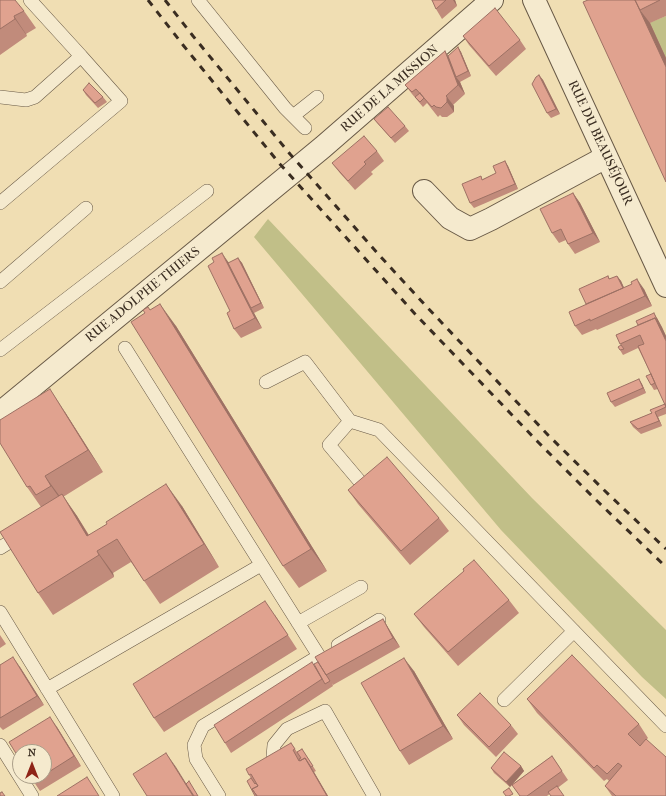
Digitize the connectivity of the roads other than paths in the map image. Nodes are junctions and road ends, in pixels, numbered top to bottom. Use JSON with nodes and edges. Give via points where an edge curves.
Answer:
{"nodes":[{"id":1,"x":30,"y":0,"type":"edge"},
{"id":2,"x":198,"y":0,"type":"edge"},
{"id":3,"x":492,"y":0,"type":"edge"},
{"id":4,"x":534,"y":0,"type":"edge"},
{"id":5,"x":81,"y":56,"type":"junction"},
{"id":6,"x":0,"y":97,"type":"edge"},
{"id":7,"x":317,"y":97,"type":"dead end"},
{"id":8,"x":293,"y":116,"type":"junction"},
{"id":9,"x":305,"y":128,"type":"dead end"},
{"id":10,"x":606,"y":157,"type":"junction"},
{"id":11,"x":287,"y":177,"type":"joint"},
{"id":12,"x":207,"y":191,"type":"dead end"},
{"id":13,"x":424,"y":191,"type":"dead end"},
{"id":14,"x":0,"y":203,"type":"edge"},
{"id":15,"x":86,"y":208,"type":"dead end"},
{"id":16,"x":0,"y":282,"type":"edge"},
{"id":17,"x":666,"y":286,"type":"edge"},
{"id":18,"x":126,"y":348,"type":"dead end"},
{"id":19,"x":0,"y":350,"type":"edge"},
{"id":20,"x":266,"y":382,"type":"dead end"},
{"id":21,"x":0,"y":413,"type":"edge"},
{"id":22,"x":350,"y":421,"type":"junction"},
{"id":23,"x":362,"y":484,"type":"edge"},
{"id":24,"x":32,"y":528,"type":"edge"},
{"id":25,"x":0,"y":548,"type":"edge"},
{"id":26,"x":261,"y":565,"type":"junction"},
{"id":27,"x":361,"y":587,"type":"dead end"},
{"id":28,"x":0,"y":612,"type":"edge"},
{"id":29,"x":379,"y":620,"type":"edge"},
{"id":30,"x":298,"y":623,"type":"junction"},
{"id":31,"x":574,"y":631,"type":"junction"},
{"id":32,"x":319,"y":656,"type":"junction"},
{"id":33,"x":47,"y":689,"type":"junction"},
{"id":34,"x":504,"y":700,"type":"dead end"},
{"id":35,"x":666,"y":726,"type":"edge"},
{"id":36,"x":0,"y":745,"type":"edge"},
{"id":37,"x":273,"y":756,"type":"edge"},
{"id":38,"x":32,"y":796,"type":"edge"},
{"id":39,"x":113,"y":796,"type":"edge"},
{"id":40,"x":219,"y":796,"type":"edge"},
{"id":41,"x":374,"y":796,"type":"edge"}],
"edges":[{"from":1,"to":5,"type":"lane"},
{"from":2,"to":8,"type":"lane"},
{"from":3,"to":11,"type":"street","name":"RUE DE LA MISSION"},
{"from":4,"to":10,"type":"street","name":"RUE DU BEAUSÉJOUR"},
{"from":5,"to":6,"type":"lane","via":[[35,97],[26,100]]},
{"from":5,"to":14,"type":"lane","via":[[121,101]]},
{"from":7,"to":8,"type":"lane"},
{"from":8,"to":9,"type":"lane"},
{"from":10,"to":13,"type":"street","via":[[470,229],[450,218]]},
{"from":10,"to":17,"type":"street","name":"RUE DU BEAUSÉJOUR"},
{"from":11,"to":21,"type":"street","name":"RUE ADOLPHE THIERS"},
{"from":12,"to":19,"type":"lane"},
{"from":15,"to":16,"type":"lane"},
{"from":18,"to":26,"type":"lane"},
{"from":20,"to":22,"type":"lane","via":[[305,362]]},
{"from":22,"to":23,"type":"lane","via":[[329,445]]},
{"from":22,"to":31,"type":"lane","via":[[379,430]]},
{"from":24,"to":25,"type":"lane"},
{"from":26,"to":30,"type":"lane"},
{"from":26,"to":33,"type":"lane"},
{"from":27,"to":30,"type":"lane"},
{"from":28,"to":33,"type":"lane"},
{"from":29,"to":32,"type":"lane"},
{"from":30,"to":32,"type":"lane"},
{"from":31,"to":34,"type":"lane"},
{"from":31,"to":35,"type":"lane"},
{"from":32,"to":40,"type":"lane","via":[[203,726],[194,745],[196,759]]},
{"from":33,"to":39,"type":"lane"},
{"from":36,"to":38,"type":"lane"},
{"from":37,"to":41,"type":"lane","via":[[274,745],[287,729],[324,711]]}]}
